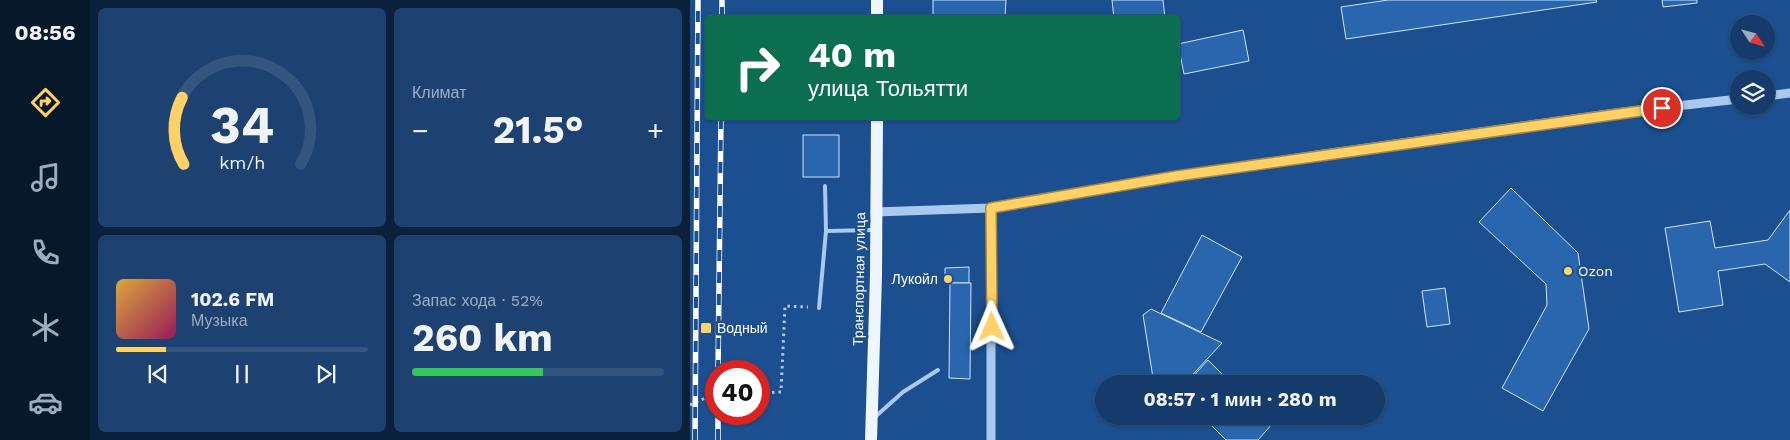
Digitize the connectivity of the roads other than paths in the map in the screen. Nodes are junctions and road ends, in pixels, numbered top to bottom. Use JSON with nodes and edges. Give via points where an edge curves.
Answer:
{"nodes":[{"id":1,"x":877,"y":0,"type":"edge"},
{"id":2,"x":877,"y":15,"type":"edge"},
{"id":3,"x":1790,"y":93,"type":"edge"},
{"id":4,"x":1775,"y":95,"type":"edge"},
{"id":5,"x":1730,"y":100,"type":"edge"},
{"id":6,"x":877,"y":120,"type":"edge"},
{"id":7,"x":826,"y":186,"type":"dead end"},
{"id":8,"x":991,"y":208,"type":"junction"},
{"id":9,"x":875,"y":212,"type":"junction"},
{"id":10,"x":876,"y":230,"type":"junction"},
{"id":11,"x":826,"y":231,"type":"junction"},
{"id":12,"x":819,"y":308,"type":"road end"},
{"id":13,"x":938,"y":370,"type":"dead end"},
{"id":14,"x":872,"y":420,"type":"junction"},
{"id":15,"x":872,"y":440,"type":"edge"},
{"id":16,"x":992,"y":440,"type":"edge"}],
"edges":[{"from":1,"to":2,"type":"main road"},
{"from":3,"to":4,"type":"street"},
{"from":5,"to":8,"type":"street","via":[[1324,154]]},
{"from":6,"to":9,"type":"main road","name":"Транспортная улица"},
{"from":7,"to":11,"type":"lane"},
{"from":8,"to":9,"type":"street"},
{"from":8,"to":16,"type":"street"},
{"from":9,"to":10,"type":"main road","name":"Транспортная улица"},
{"from":10,"to":11,"type":"lane"},
{"from":10,"to":14,"type":"main road","name":"Транспортная улица"},
{"from":11,"to":12,"type":"lane"},
{"from":13,"to":14,"type":"lane","via":[[903,392]]},
{"from":14,"to":15,"type":"main road","name":"Транспортная улица"}]}
